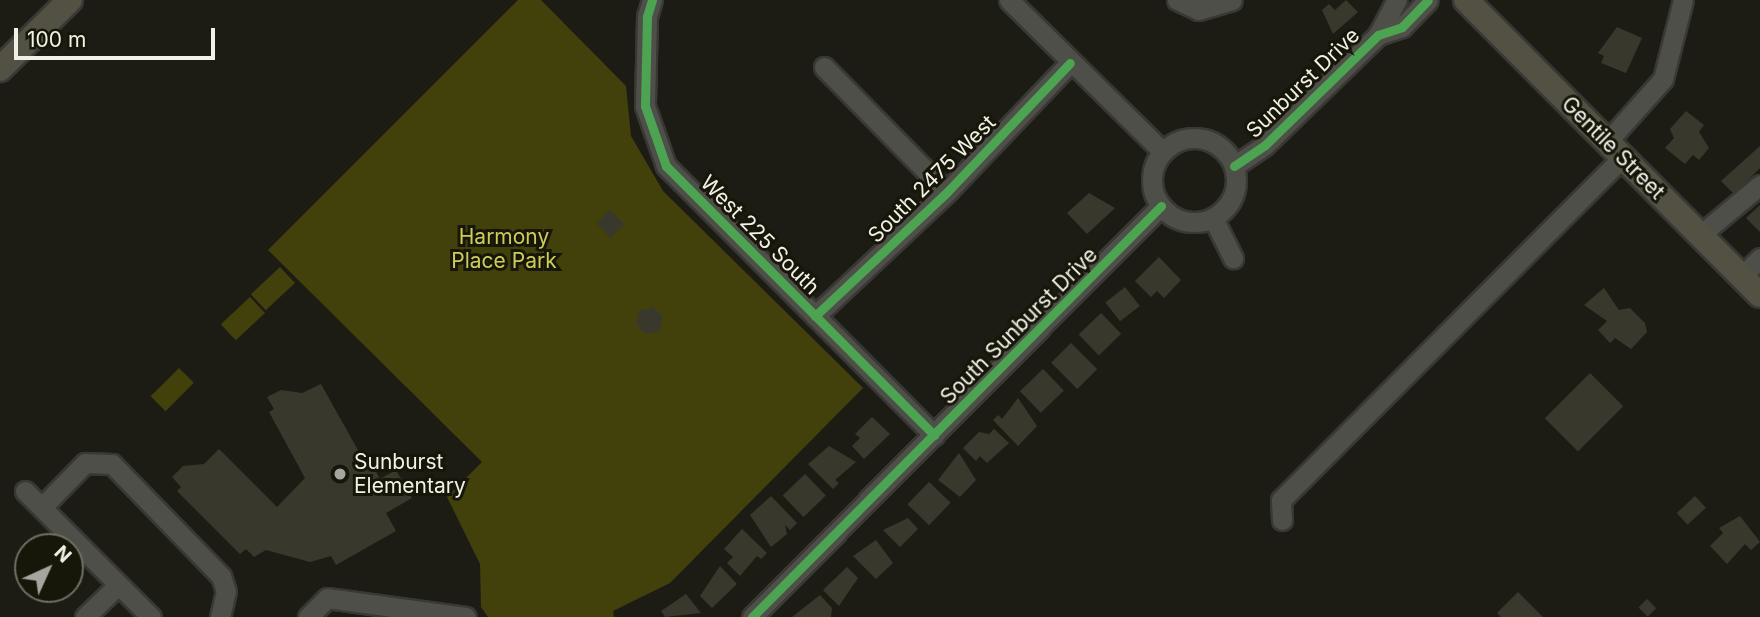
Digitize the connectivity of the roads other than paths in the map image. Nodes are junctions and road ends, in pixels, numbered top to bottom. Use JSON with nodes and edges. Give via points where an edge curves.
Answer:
{"nodes":[{"id":1,"x":70,"y":0,"type":"edge"},
{"id":2,"x":652,"y":0,"type":"edge"},
{"id":3,"x":1009,"y":0,"type":"edge"},
{"id":4,"x":1177,"y":0,"type":"edge"},
{"id":5,"x":1232,"y":0,"type":"edge"},
{"id":6,"x":1397,"y":0,"type":"edge"},
{"id":7,"x":1428,"y":0,"type":"edge"},
{"id":8,"x":1466,"y":0,"type":"edge"},
{"id":9,"x":1683,"y":0,"type":"edge"},
{"id":10,"x":1378,"y":35,"type":"junction"},
{"id":11,"x":1070,"y":63,"type":"junction"},
{"id":12,"x":824,"y":67,"type":"dead end"},
{"id":13,"x":0,"y":69,"type":"edge"},
{"id":14,"x":1615,"y":150,"type":"junction"},
{"id":15,"x":1162,"y":151,"type":"junction"},
{"id":16,"x":1234,"y":166,"type":"junction"},
{"id":17,"x":1760,"y":185,"type":"edge"},
{"id":18,"x":947,"y":192,"type":"junction"},
{"id":19,"x":1161,"y":206,"type":"junction"},
{"id":20,"x":1213,"y":218,"type":"junction"},
{"id":21,"x":1700,"y":235,"type":"junction"},
{"id":22,"x":1234,"y":258,"type":"dead end"},
{"id":23,"x":1760,"y":258,"type":"edge"},
{"id":24,"x":1741,"y":277,"type":"junction"},
{"id":25,"x":1760,"y":295,"type":"edge"},
{"id":26,"x":815,"y":316,"type":"junction"},
{"id":27,"x":934,"y":435,"type":"junction"},
{"id":28,"x":25,"y":491,"type":"dead end"},
{"id":29,"x":42,"y":507,"type":"junction"},
{"id":30,"x":1282,"y":520,"type":"dead end"},
{"id":31,"x":118,"y":585,"type":"junction"},
{"id":32,"x":85,"y":617,"type":"edge"},
{"id":33,"x":151,"y":617,"type":"edge"},
{"id":34,"x":220,"y":617,"type":"edge"},
{"id":35,"x":308,"y":617,"type":"edge"},
{"id":36,"x":466,"y":617,"type":"edge"},
{"id":37,"x":753,"y":617,"type":"edge"}],
"edges":[{"from":1,"to":13,"type":"main road"},
{"from":2,"to":26,"type":"street","name":"West 225 South","via":[[643,84],[666,166]]},
{"from":3,"to":11,"type":"street"},
{"from":4,"to":5,"type":"street","via":[[1198,10]]},
{"from":6,"to":10,"type":"street","name":"Sunburst Drive"},
{"from":7,"to":10,"type":"street","name":"Sunburst Drive","via":[[1402,26]]},
{"from":8,"to":14,"type":"main road","name":"Gentile Street"},
{"from":9,"to":14,"type":"street","via":[[1662,79]]},
{"from":10,"to":16,"type":"street","name":"Sunburst Drive","via":[[1265,145]]},
{"from":11,"to":15,"type":"street"},
{"from":11,"to":18,"type":"street","name":"South 2475 West"},
{"from":12,"to":18,"type":"street"},
{"from":14,"to":21,"type":"main road","name":"Gentile Street"},
{"from":14,"to":30,"type":"street","via":[[1280,500]]},
{"from":15,"to":16,"type":"street","via":[[1188,138],[1202,138],[1221,149]]},
{"from":15,"to":19,"type":"street","via":[[1152,184]]},
{"from":16,"to":20,"type":"street","via":[[1235,190]]},
{"from":17,"to":21,"type":"street"},
{"from":18,"to":26,"type":"street","name":"South 2475 West"},
{"from":19,"to":20,"type":"street","via":[[1185,222]]},
{"from":19,"to":27,"type":"street","name":"South Sunburst Drive"},
{"from":20,"to":22,"type":"street"},
{"from":21,"to":24,"type":"main road","name":"Gentile Street"},
{"from":23,"to":24,"type":"street"},
{"from":24,"to":25,"type":"main road","name":"Gentile Street"},
{"from":26,"to":27,"type":"street","name":"West 225 South"},
{"from":27,"to":37,"type":"street","name":"South Sunburst Drive"},
{"from":28,"to":29,"type":"street"},
{"from":29,"to":31,"type":"street"},
{"from":29,"to":34,"type":"street","via":[[85,463],[112,464],[221,576],[226,591]]},
{"from":31,"to":32,"type":"street"},
{"from":31,"to":33,"type":"street"},
{"from":35,"to":36,"type":"street","via":[[327,598]]}]}
